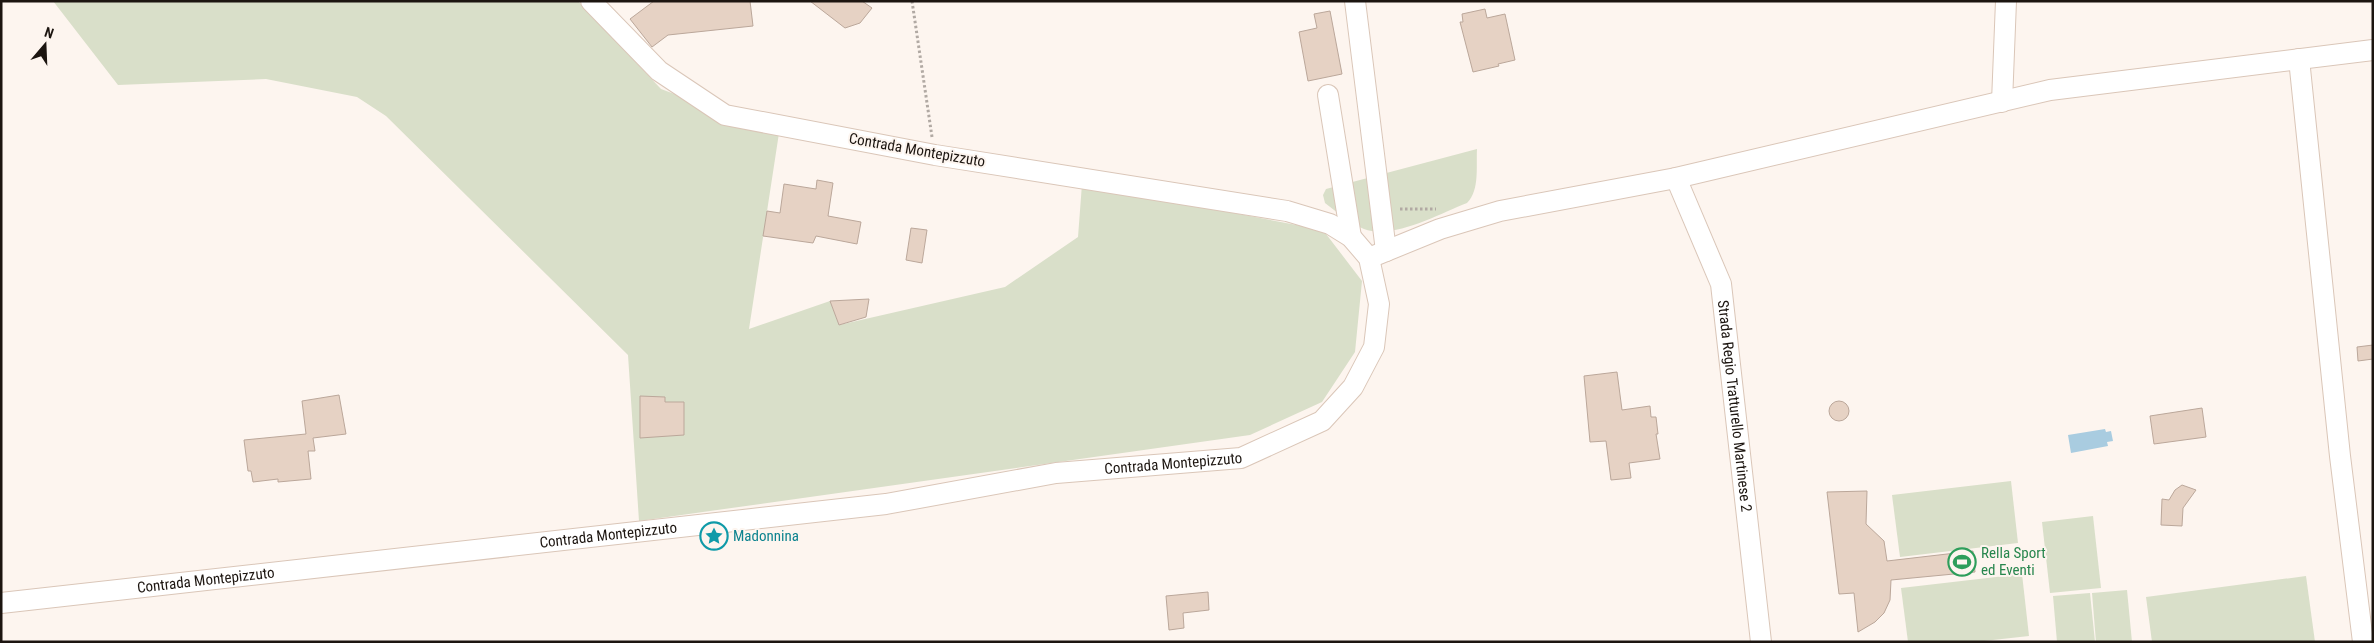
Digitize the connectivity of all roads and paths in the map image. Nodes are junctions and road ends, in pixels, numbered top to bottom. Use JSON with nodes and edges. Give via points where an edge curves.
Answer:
{"nodes":[{"id":1,"x":591,"y":1,"type":"edge"},
{"id":2,"x":912,"y":1,"type":"edge"},
{"id":3,"x":1355,"y":1,"type":"edge"},
{"id":4,"x":2006,"y":1,"type":"edge"},
{"id":5,"x":2373,"y":50,"type":"edge"},
{"id":6,"x":2299,"y":59,"type":"junction"},
{"id":7,"x":1328,"y":95,"type":"dead end"},
{"id":8,"x":2002,"y":102,"type":"junction"},
{"id":9,"x":934,"y":155,"type":"junction"},
{"id":10,"x":1676,"y":178,"type":"junction"},
{"id":11,"x":1381,"y":209,"type":"junction"},
{"id":12,"x":1444,"y":209,"type":"dead end"},
{"id":13,"x":1351,"y":237,"type":"junction"},
{"id":14,"x":1378,"y":255,"type":"junction"},
{"id":15,"x":1,"y":602,"type":"edge"},
{"id":16,"x":1761,"y":642,"type":"edge"},
{"id":17,"x":2363,"y":642,"type":"edge"}],
"edges":[{"from":1,"to":9,"type":"street","name":"Contrada Montepizzuto","via":[[659,71],[725,115]]},
{"from":2,"to":9,"type":"path"},
{"from":3,"to":11,"type":"street"},
{"from":4,"to":8,"type":"street"},
{"from":5,"to":6,"type":"street"},
{"from":6,"to":8,"type":"street","via":[[2050,90]]},
{"from":6,"to":17,"type":"street","via":[[2340,456]]},
{"from":7,"to":13,"type":"street"},
{"from":8,"to":10,"type":"street"},
{"from":9,"to":13,"type":"street","name":"Contrada Montepizzuto","via":[[1287,211],[1330,224]]},
{"from":10,"to":14,"type":"street","via":[[1500,211],[1440,229]]},
{"from":10,"to":16,"type":"street","name":"Strada Regio Tratturello Martinese 2","via":[[1721,284]]},
{"from":11,"to":12,"type":"path"},
{"from":11,"to":14,"type":"street"},
{"from":13,"to":14,"type":"street","name":"Contrada Montepizzuto"},
{"from":14,"to":15,"type":"street","name":"Contrada Montepizzuto","via":[[1380,304],[1374,347],[1353,387],[1322,420],[1241,458],[1056,473],[886,504]]}]}
